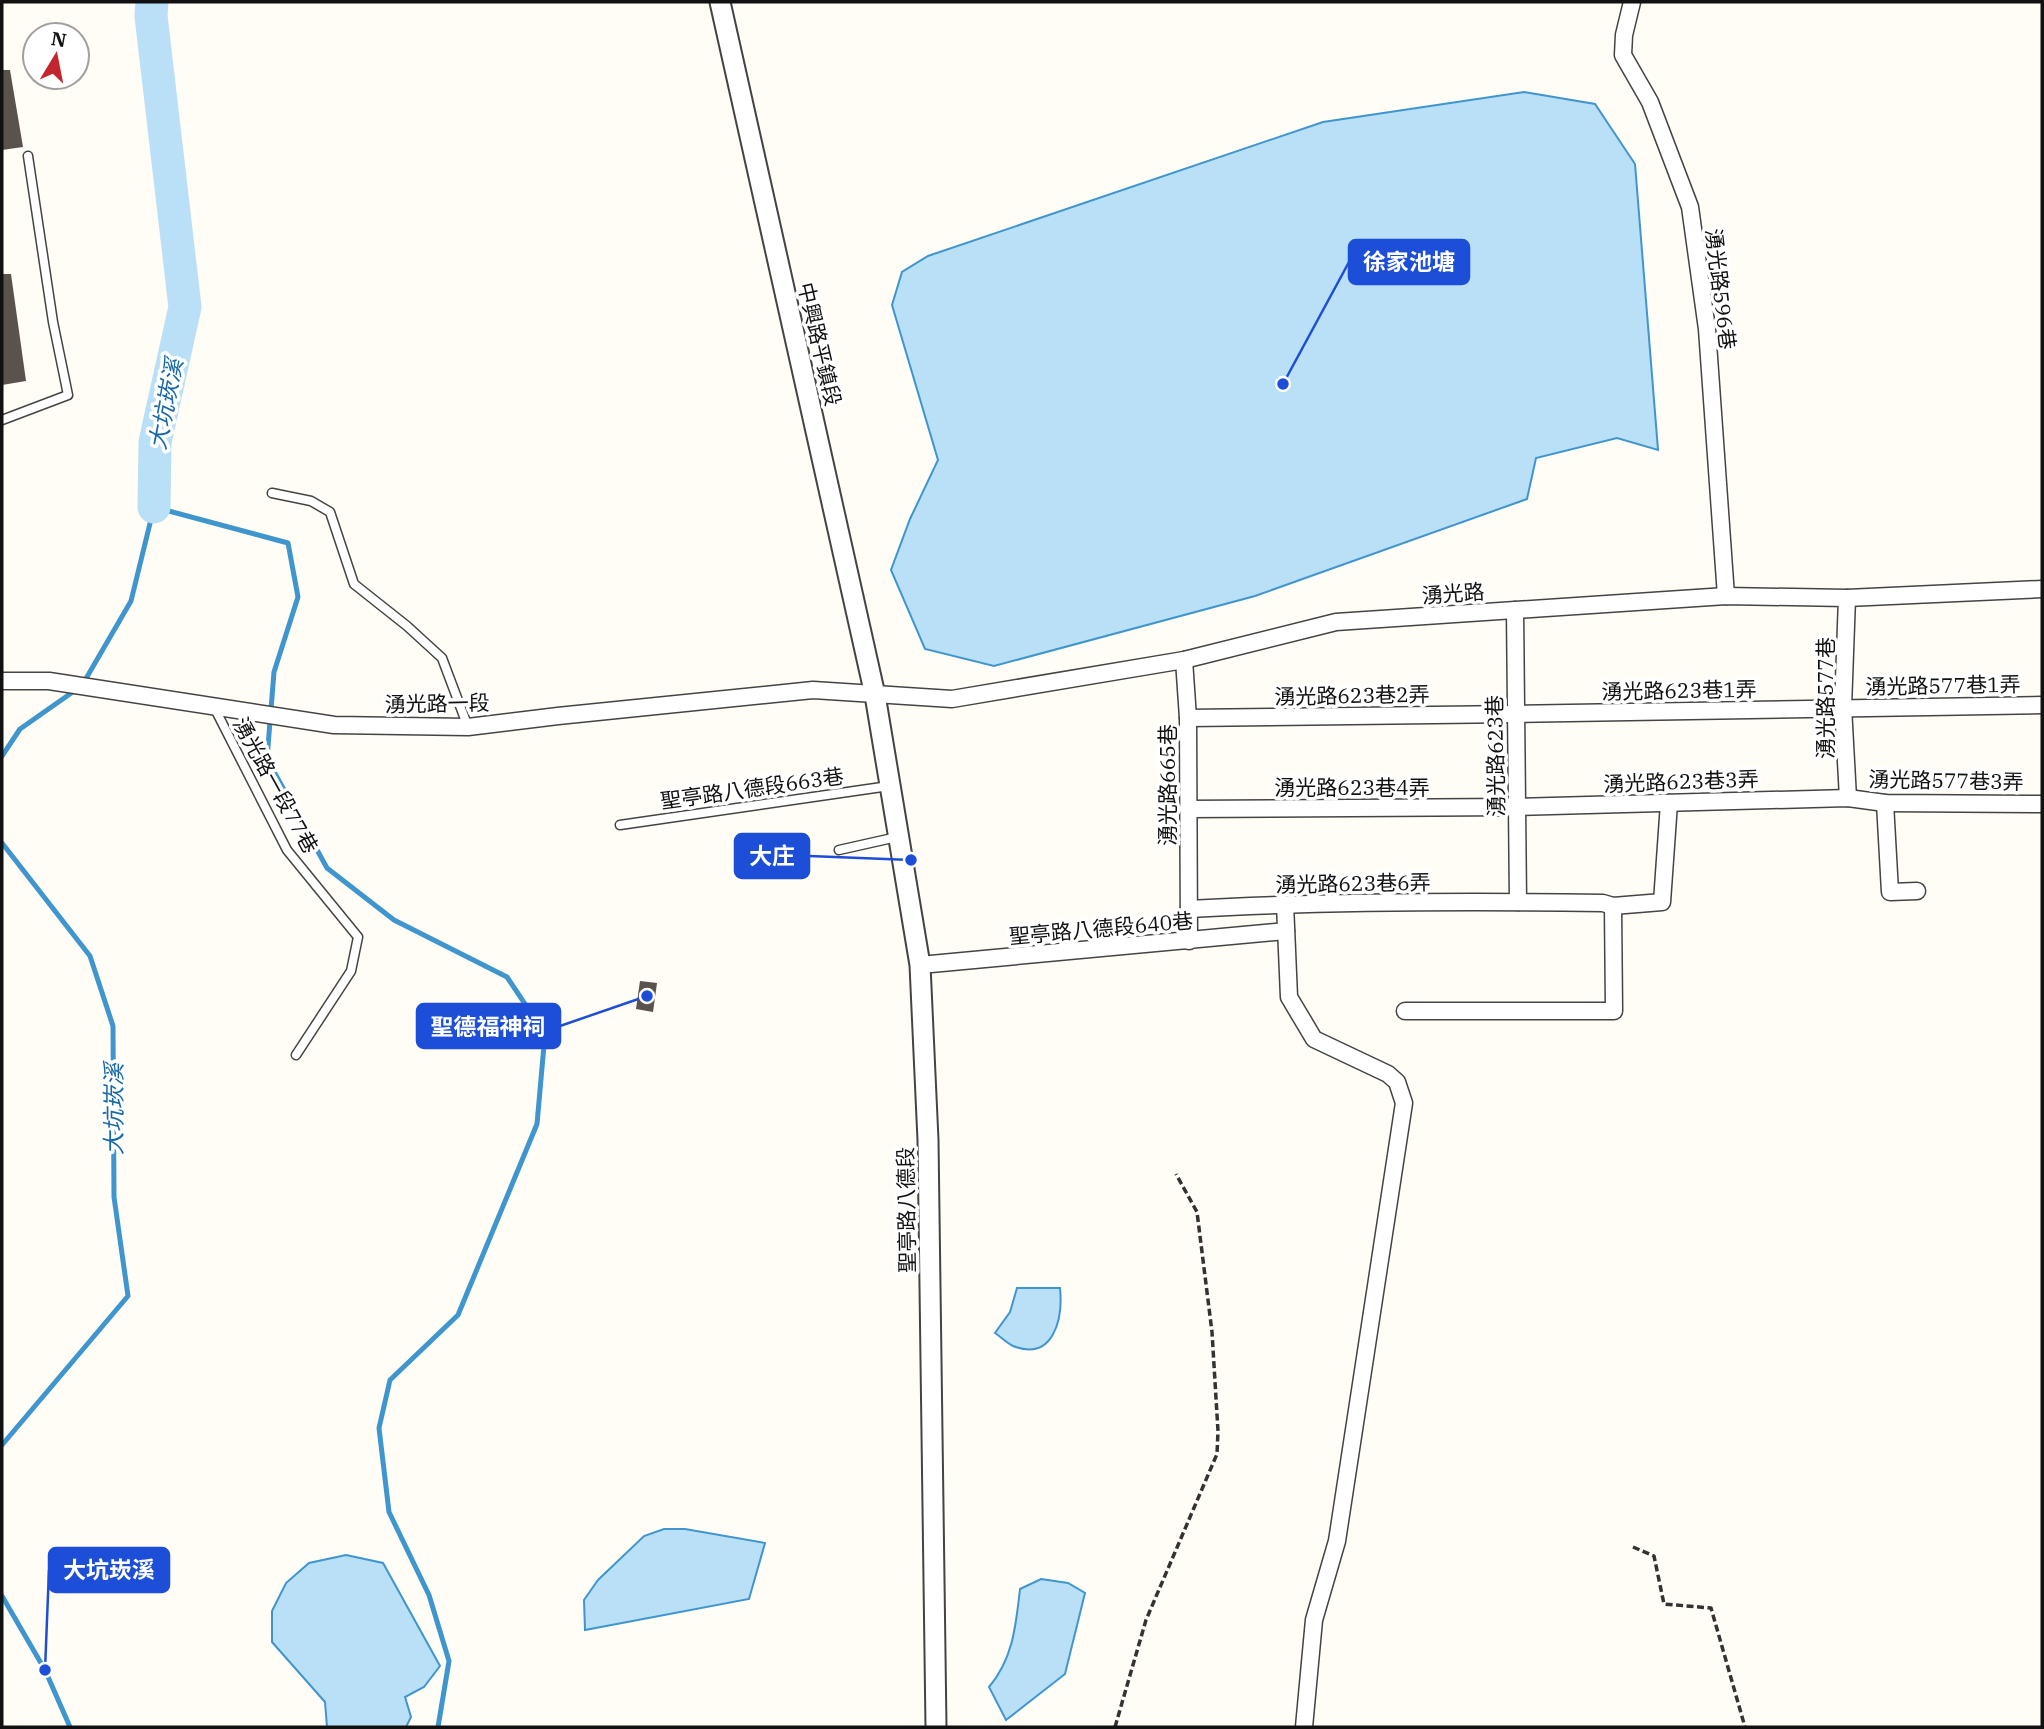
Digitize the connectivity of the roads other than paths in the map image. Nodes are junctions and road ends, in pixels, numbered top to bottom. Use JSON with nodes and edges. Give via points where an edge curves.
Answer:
{"nodes":[{"id":1,"x":720,"y":2,"type":"edge"},
{"id":2,"x":1632,"y":2,"type":"edge"},
{"id":3,"x":28,"y":156,"type":"dead end"},
{"id":4,"x":2,"y":420,"type":"edge"},
{"id":5,"x":272,"y":493,"type":"dead end"},
{"id":6,"x":2042,"y":589,"type":"edge"},
{"id":7,"x":1726,"y":596,"type":"junction"},
{"id":8,"x":1847,"y":598,"type":"junction"},
{"id":9,"x":1515,"y":610,"type":"junction"},
{"id":10,"x":1184,"y":660,"type":"junction"},
{"id":11,"x":2,"y":681,"type":"edge"},
{"id":12,"x":874,"y":695,"type":"junction"},
{"id":13,"x":2042,"y":705,"type":"edge"},
{"id":14,"x":214,"y":707,"type":"junction"},
{"id":15,"x":1843,"y":707,"type":"junction"},
{"id":16,"x":1515,"y":715,"type":"junction"},
{"id":17,"x":1188,"y":718,"type":"junction"},
{"id":18,"x":468,"y":727,"type":"junction"},
{"id":19,"x":889,"y":786,"type":"junction"},
{"id":20,"x":1848,"y":798,"type":"junction"},
{"id":21,"x":1669,"y":803,"type":"junction"},
{"id":22,"x":1885,"y":803,"type":"junction"},
{"id":23,"x":2042,"y":804,"type":"edge"},
{"id":24,"x":1517,"y":807,"type":"junction"},
{"id":25,"x":1188,"y":809,"type":"junction"},
{"id":26,"x":620,"y":825,"type":"dead end"},
{"id":27,"x":900,"y":836,"type":"junction"},
{"id":28,"x":839,"y":850,"type":"dead end"},
{"id":29,"x":1917,"y":891,"type":"dead end"},
{"id":30,"x":1518,"y":902,"type":"junction"},
{"id":31,"x":1285,"y":904,"type":"junction"},
{"id":32,"x":1613,"y":906,"type":"junction"},
{"id":33,"x":1189,"y":909,"type":"junction"},
{"id":34,"x":1286,"y":931,"type":"junction"},
{"id":35,"x":1189,"y":941,"type":"junction"},
{"id":36,"x":920,"y":965,"type":"junction"},
{"id":37,"x":1405,"y":1011,"type":"dead end"},
{"id":38,"x":296,"y":1055,"type":"dead end"},
{"id":39,"x":936,"y":1727,"type":"edge"},
{"id":40,"x":1304,"y":1727,"type":"edge"}],
"edges":[{"from":1,"to":12,"type":"street","name":"中興路平鎮段"},
{"from":2,"to":7,"type":"street","name":"湧光路596巷","via":[[1623,55],[1650,102],[1690,207],[1707,329]]},
{"from":3,"to":4,"type":"lane","via":[[68,395]]},
{"from":5,"to":18,"type":"lane","via":[[311,500],[330,512],[354,584],[442,658]]},
{"from":6,"to":8,"type":"street","name":"湧光路"},
{"from":7,"to":8,"type":"street","name":"湧光路"},
{"from":7,"to":9,"type":"street","name":"湧光路"},
{"from":8,"to":15,"type":"street","name":"湧光路577巷"},
{"from":9,"to":10,"type":"street","name":"湧光路","via":[[1336,622]]},
{"from":9,"to":16,"type":"street","name":"湧光路623巷"},
{"from":10,"to":12,"type":"street","name":"湧光路","via":[[952,699]]},
{"from":10,"to":17,"type":"street","name":"湧光路665巷"},
{"from":11,"to":14,"type":"street","name":"湧光路一段","via":[[48,681]]},
{"from":12,"to":18,"type":"street","name":"湧光路一段","via":[[813,690]]},
{"from":12,"to":19,"type":"street","name":"聖亭路八德段"},
{"from":13,"to":15,"type":"street","name":"湧光路577巷1弄"},
{"from":14,"to":18,"type":"street","name":"湧光路一段","via":[[334,725]]},
{"from":14,"to":38,"type":"lane","name":"湧光路一段77巷","via":[[286,850],[358,937],[351,971]]},
{"from":15,"to":16,"type":"street","name":"湧光路623巷1弄"},
{"from":15,"to":20,"type":"street","name":"湧光路577巷"},
{"from":16,"to":17,"type":"street","name":"湧光路623巷2弄"},
{"from":16,"to":24,"type":"street","name":"湧光路623巷"},
{"from":17,"to":25,"type":"street","name":"湧光路665巷"},
{"from":19,"to":26,"type":"lane","name":"聖亭路八德段663巷"},
{"from":19,"to":27,"type":"street","name":"聖亭路八德段"},
{"from":20,"to":21,"type":"street","name":"湧光路623巷3弄"},
{"from":20,"to":22,"type":"street","name":"湧光路577巷3弄"},
{"from":21,"to":24,"type":"street","name":"湧光路623巷3弄"},
{"from":21,"to":32,"type":"street","name":"湧光路623巷6弄","via":[[1662,902]]},
{"from":22,"to":23,"type":"street","name":"湧光路577巷3弄"},
{"from":22,"to":29,"type":"street","via":[[1890,892]]},
{"from":24,"to":25,"type":"street","name":"湧光路623巷4弄"},
{"from":24,"to":30,"type":"street","name":"湧光路623巷"},
{"from":25,"to":33,"type":"street","name":"湧光路665巷"},
{"from":27,"to":28,"type":"lane"},
{"from":27,"to":36,"type":"street","name":"聖亭路八德段"},
{"from":30,"to":31,"type":"street","name":"湧光路623巷6弄"},
{"from":30,"to":32,"type":"street","name":"湧光路623巷6弄"},
{"from":31,"to":33,"type":"street","name":"湧光路623巷6弄"},
{"from":31,"to":34,"type":"street"},
{"from":32,"to":37,"type":"street","via":[[1614,1011]]},
{"from":33,"to":35,"type":"street","name":"湧光路665巷"},
{"from":34,"to":35,"type":"street","name":"聖亭路八德段640巷"},
{"from":34,"to":40,"type":"street","via":[[1289,997],[1314,1040],[1388,1074],[1397,1082],[1405,1103],[1336,1541],[1314,1620]]},
{"from":35,"to":36,"type":"street","name":"聖亭路八德段640巷"},
{"from":36,"to":39,"type":"street","name":"聖亭路八德段","via":[[928,1140]]}]}
